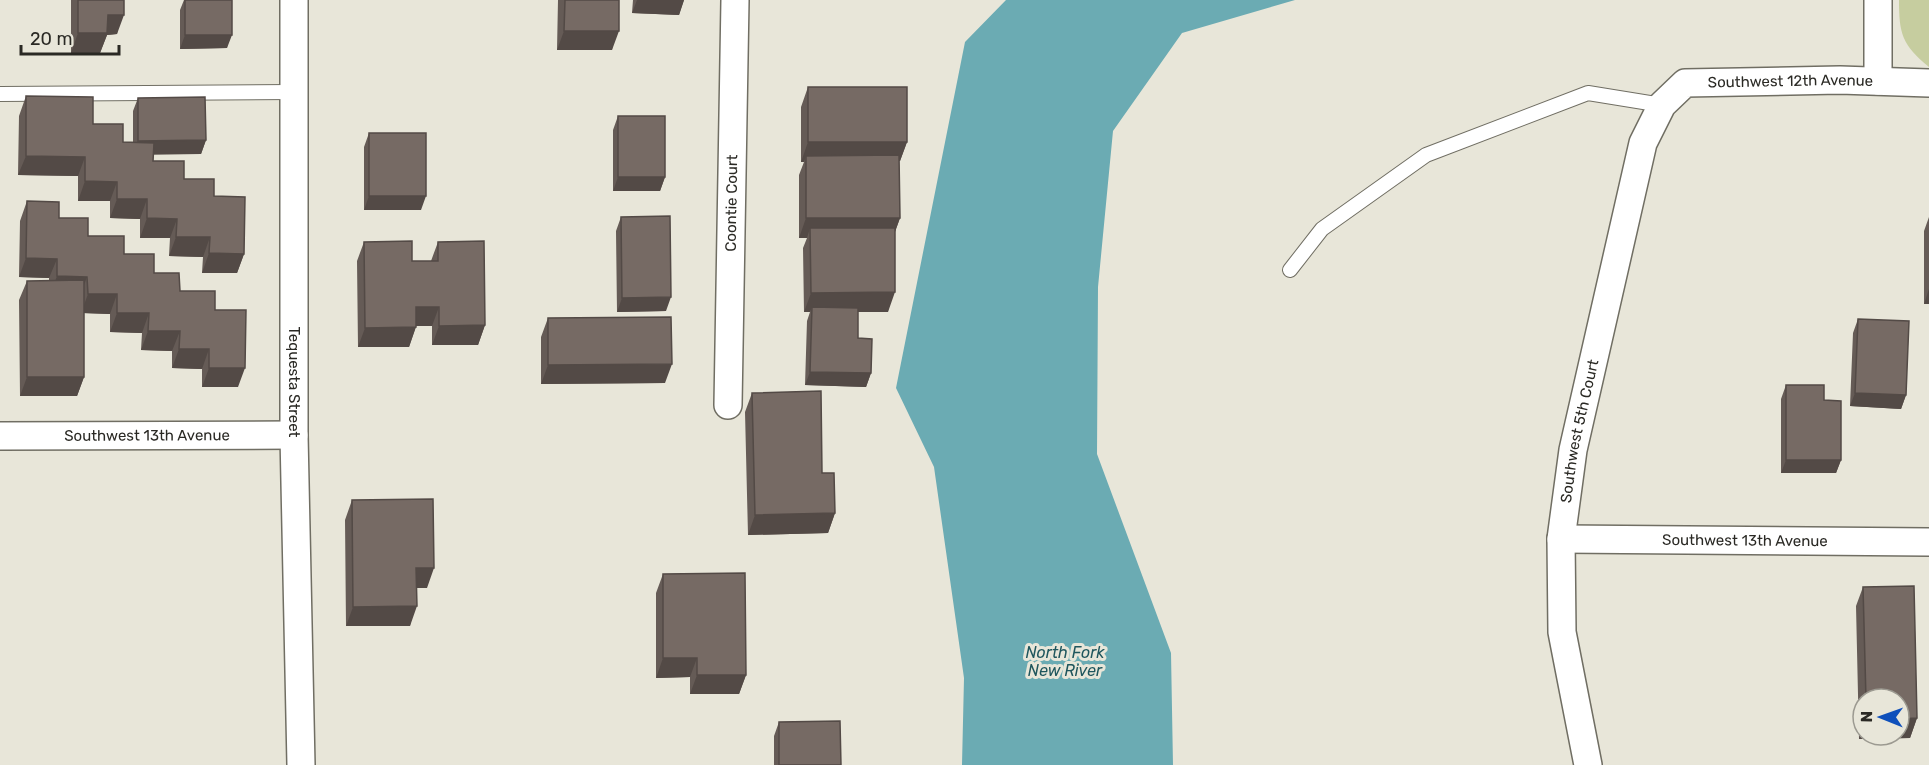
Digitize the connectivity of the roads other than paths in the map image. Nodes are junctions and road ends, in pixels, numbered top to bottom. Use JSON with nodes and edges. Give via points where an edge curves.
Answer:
{"nodes":[{"id":1,"x":294,"y":0,"type":"edge"},
{"id":2,"x":735,"y":0,"type":"edge"},
{"id":3,"x":1878,"y":0,"type":"edge"},
{"id":4,"x":1878,"y":81,"type":"junction"},
{"id":5,"x":1929,"y":82,"type":"edge"},
{"id":6,"x":294,"y":92,"type":"junction"},
{"id":7,"x":0,"y":94,"type":"edge"},
{"id":8,"x":1662,"y":105,"type":"junction"},
{"id":9,"x":1290,"y":270,"type":"dead end"},
{"id":10,"x":728,"y":405,"type":"dead end"},
{"id":11,"x":294,"y":435,"type":"junction"},
{"id":12,"x":0,"y":436,"type":"edge"},
{"id":13,"x":1561,"y":539,"type":"junction"},
{"id":14,"x":1929,"y":542,"type":"edge"},
{"id":15,"x":301,"y":765,"type":"edge"},
{"id":16,"x":1588,"y":765,"type":"edge"}],
"edges":[{"from":1,"to":6,"type":"street","name":"Tequesta Street"},
{"from":2,"to":10,"type":"street","name":"Coontie Court"},
{"from":3,"to":4,"type":"street"},
{"from":4,"to":5,"type":"street","name":"Southwest 12th Avenue"},
{"from":4,"to":8,"type":"street","name":"Southwest 12th Avenue","via":[[1685,83]]},
{"from":6,"to":7,"type":"lane"},
{"from":6,"to":11,"type":"street","name":"Tequesta Street"},
{"from":8,"to":9,"type":"lane","via":[[1588,93],[1426,155],[1322,229]]},
{"from":8,"to":13,"type":"street","name":"Southwest 5th Court","via":[[1643,143],[1573,450]]},
{"from":11,"to":12,"type":"street","name":"Southwest 13th Avenue"},
{"from":11,"to":15,"type":"street","name":"Tequesta Street"},
{"from":13,"to":14,"type":"street","name":"Southwest 13th Avenue"},
{"from":13,"to":16,"type":"street","name":"Southwest 5th Court","via":[[1562,632]]}]}
